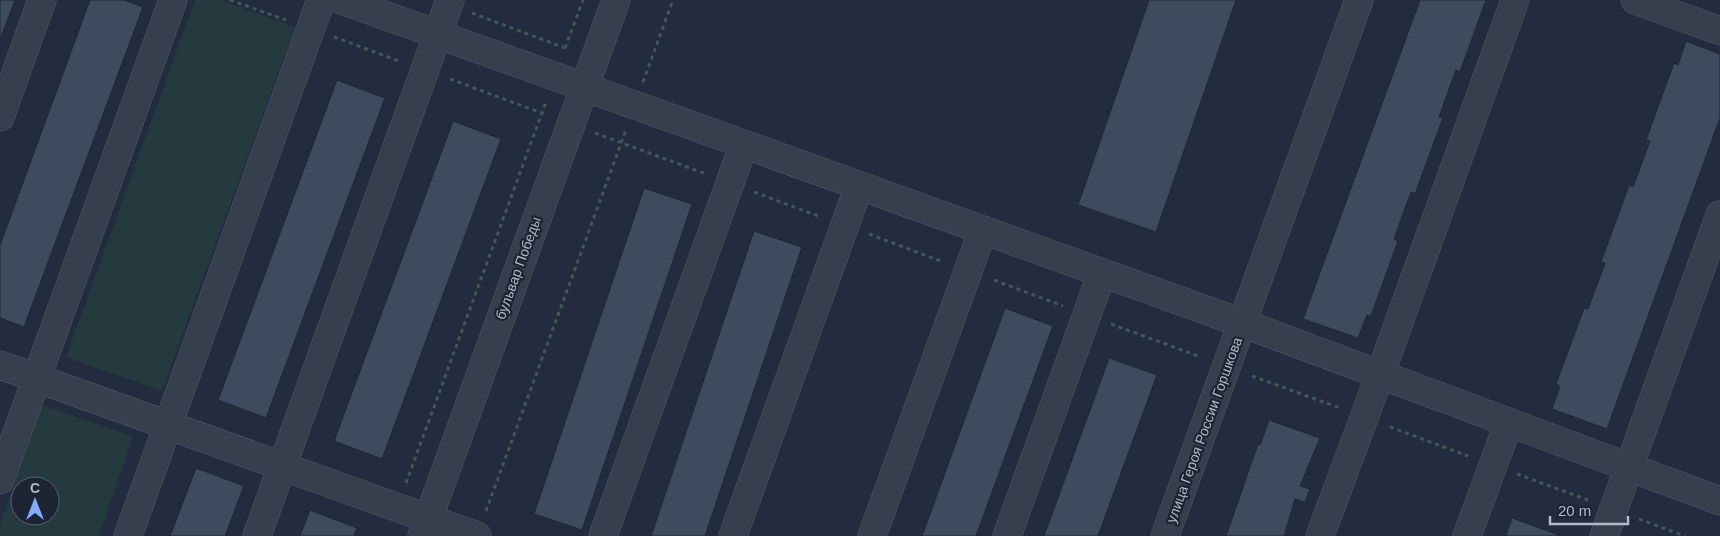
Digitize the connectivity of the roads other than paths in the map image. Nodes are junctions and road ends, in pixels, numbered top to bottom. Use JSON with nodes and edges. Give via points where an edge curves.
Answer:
{"nodes":[{"id":1,"x":42,"y":0,"type":"edge"},
{"id":2,"x":173,"y":0,"type":"edge"},
{"id":3,"x":321,"y":0,"type":"edge"},
{"id":4,"x":342,"y":0,"type":"edge"},
{"id":5,"x":616,"y":0,"type":"edge"},
{"id":6,"x":1359,"y":0,"type":"edge"},
{"id":7,"x":1515,"y":0,"type":"edge"},
{"id":8,"x":1636,"y":0,"type":"edge"},
{"id":9,"x":449,"y":2,"type":"edge"},
{"id":10,"x":1720,"y":31,"type":"edge"},
{"id":11,"x":437,"y":34,"type":"junction"},
{"id":12,"x":584,"y":86,"type":"junction"},
{"id":13,"x":0,"y":117,"type":"edge"},
{"id":14,"x":744,"y":144,"type":"junction"},
{"id":15,"x":859,"y":186,"type":"junction"},
{"id":16,"x":1720,"y":215,"type":"edge"},
{"id":17,"x":982,"y":230,"type":"junction"},
{"id":18,"x":1102,"y":273,"type":"junction"},
{"id":19,"x":1242,"y":323,"type":"junction"},
{"id":20,"x":0,"y":365,"type":"edge"},
{"id":21,"x":1380,"y":375,"type":"junction"},
{"id":22,"x":37,"y":378,"type":"junction"},
{"id":23,"x":1509,"y":422,"type":"junction"},
{"id":24,"x":168,"y":425,"type":"junction"},
{"id":25,"x":282,"y":466,"type":"junction"},
{"id":26,"x":1631,"y":468,"type":"junction"},
{"id":27,"x":0,"y":480,"type":"edge"},
{"id":28,"x":1720,"y":501,"type":"edge"},
{"id":29,"x":425,"y":527,"type":"edge"},
{"id":30,"x":480,"y":527,"type":"edge"},
{"id":31,"x":128,"y":536,"type":"edge"},
{"id":32,"x":257,"y":536,"type":"edge"},
{"id":33,"x":603,"y":536,"type":"edge"},
{"id":34,"x":733,"y":536,"type":"edge"},
{"id":35,"x":872,"y":536,"type":"edge"},
{"id":36,"x":1007,"y":536,"type":"edge"},
{"id":37,"x":1165,"y":536,"type":"edge"},
{"id":38,"x":1320,"y":536,"type":"edge"},
{"id":39,"x":1467,"y":536,"type":"edge"},
{"id":40,"x":1604,"y":536,"type":"edge"}],
"edges":[{"from":1,"to":13,"type":"street"},
{"from":2,"to":22,"type":"street"},
{"from":3,"to":24,"type":"street"},
{"from":4,"to":11,"type":"street"},
{"from":5,"to":12,"type":"street","name":"бульвар Победы"},
{"from":6,"to":19,"type":"street","name":"улица Героя России Горшкова"},
{"from":7,"to":21,"type":"street"},
{"from":8,"to":10,"type":"street"},
{"from":9,"to":11,"type":"street"},
{"from":11,"to":12,"type":"street"},
{"from":11,"to":25,"type":"street"},
{"from":12,"to":14,"type":"street"},
{"from":12,"to":29,"type":"street","name":"бульвар Победы"},
{"from":14,"to":15,"type":"street"},
{"from":14,"to":33,"type":"street"},
{"from":15,"to":17,"type":"street"},
{"from":15,"to":34,"type":"street"},
{"from":16,"to":26,"type":"street"},
{"from":17,"to":18,"type":"street"},
{"from":17,"to":35,"type":"street"},
{"from":18,"to":19,"type":"street"},
{"from":18,"to":36,"type":"street"},
{"from":19,"to":21,"type":"street"},
{"from":19,"to":37,"type":"street","name":"улица Героя России Горшкова"},
{"from":20,"to":22,"type":"street"},
{"from":21,"to":23,"type":"street"},
{"from":21,"to":38,"type":"street"},
{"from":22,"to":24,"type":"street"},
{"from":22,"to":27,"type":"street"},
{"from":23,"to":26,"type":"street"},
{"from":23,"to":39,"type":"street"},
{"from":24,"to":25,"type":"street"},
{"from":24,"to":31,"type":"street"},
{"from":25,"to":29,"type":"street","via":[[397,508]]},
{"from":25,"to":32,"type":"street"},
{"from":26,"to":28,"type":"street"},
{"from":26,"to":40,"type":"street"},
{"from":29,"to":30,"type":"street"}]}
